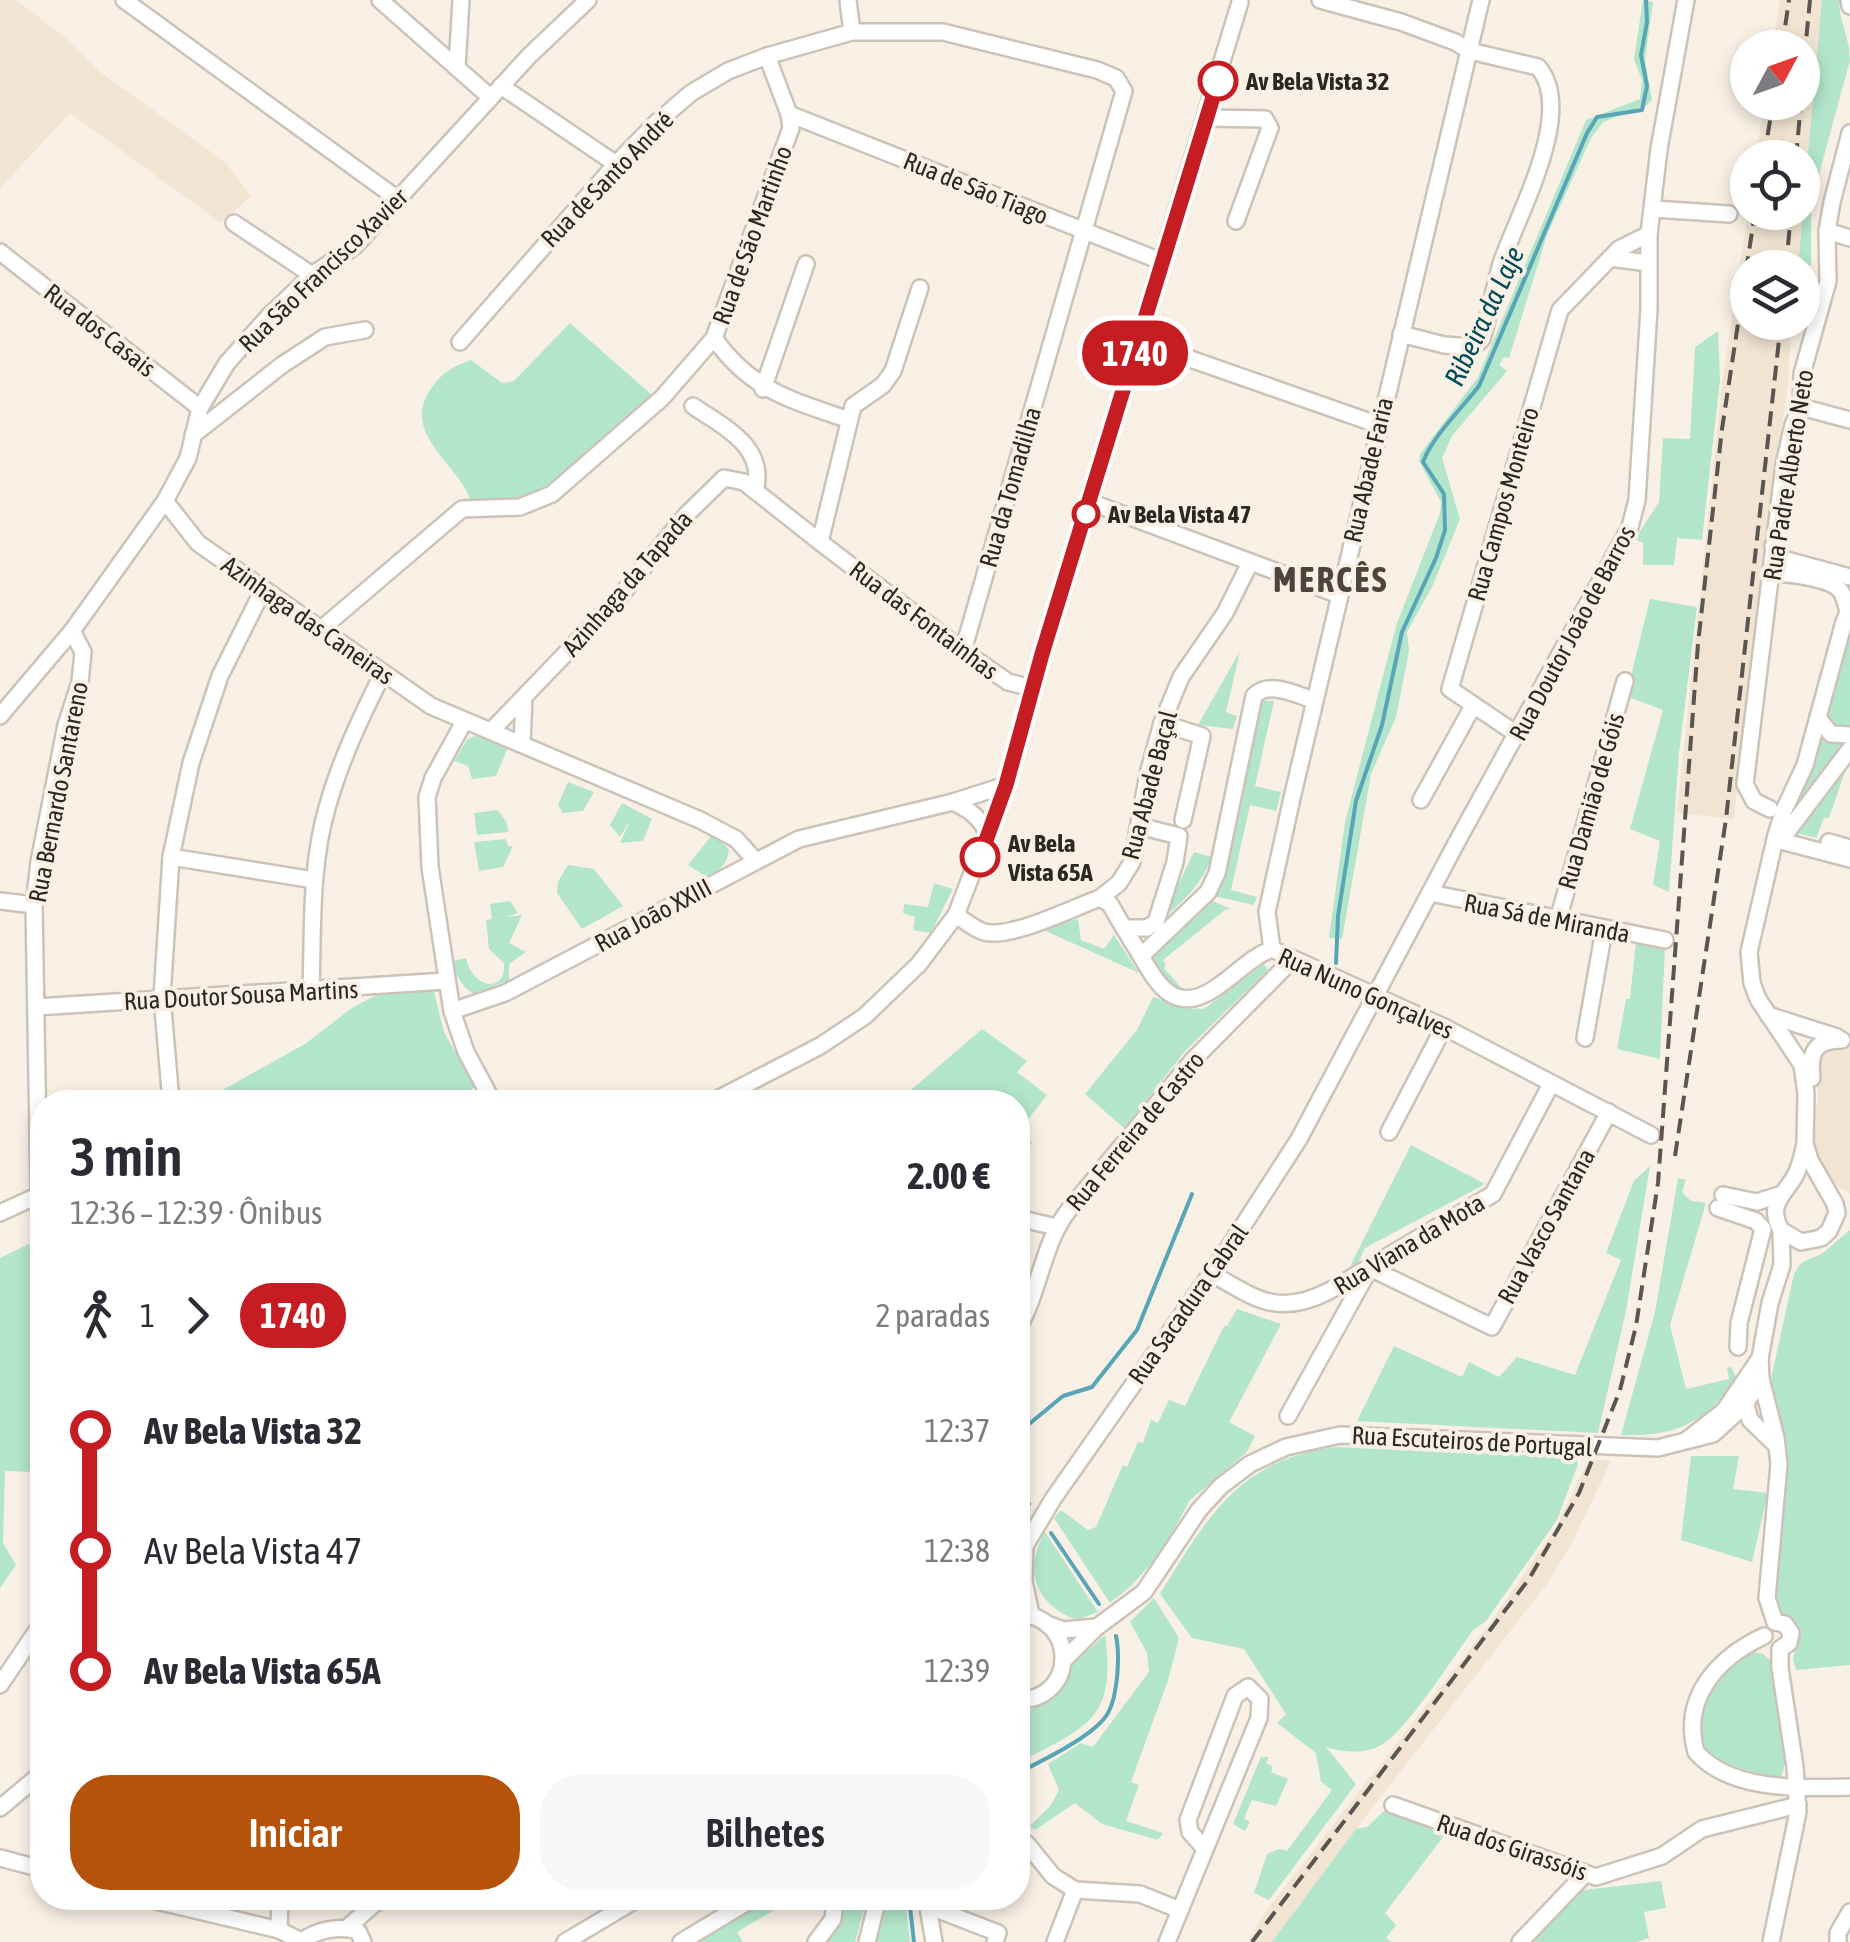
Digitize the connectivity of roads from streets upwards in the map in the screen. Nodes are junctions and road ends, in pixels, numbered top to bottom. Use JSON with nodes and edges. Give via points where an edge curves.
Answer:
{"nodes":[{"id":1,"x":124,"y":0,"type":"edge"},
{"id":2,"x":380,"y":0,"type":"edge"},
{"id":3,"x":462,"y":0,"type":"edge"},
{"id":4,"x":588,"y":0,"type":"edge"},
{"id":5,"x":848,"y":0,"type":"edge"},
{"id":6,"x":1320,"y":0,"type":"edge"},
{"id":7,"x":1481,"y":0,"type":"edge"},
{"id":8,"x":1686,"y":0,"type":"edge"},
{"id":9,"x":1238,"y":1,"type":"edge"},
{"id":10,"x":1258,"y":1,"type":"edge"},
{"id":11,"x":852,"y":32,"type":"junction"},
{"id":12,"x":1470,"y":51,"type":"junction"},
{"id":13,"x":767,"y":56,"type":"junction"},
{"id":14,"x":457,"y":68,"type":"junction"},
{"id":15,"x":496,"y":92,"type":"junction"},
{"id":16,"x":1124,"y":92,"type":"joint"},
{"id":17,"x":789,"y":114,"type":"junction"},
{"id":18,"x":1206,"y":118,"type":"junction"},
{"id":19,"x":1850,"y":132,"type":"edge"},
{"id":20,"x":616,"y":164,"type":"junction"},
{"id":21,"x":399,"y":200,"type":"junction"},
{"id":22,"x":1654,"y":208,"type":"junction"},
{"id":23,"x":1729,"y":214,"type":"dead end"},
{"id":24,"x":1236,"y":221,"type":"dead end"},
{"id":25,"x":234,"y":222,"type":"dead end"},
{"id":26,"x":1083,"y":231,"type":"junction"},
{"id":27,"x":1828,"y":232,"type":"junction"},
{"id":28,"x":1649,"y":234,"type":"junction"},
{"id":29,"x":1850,"y":238,"type":"edge"},
{"id":30,"x":0,"y":252,"type":"edge"},
{"id":31,"x":1610,"y":258,"type":"junction"},
{"id":32,"x":1163,"y":262,"type":"junction"},
{"id":33,"x":1648,"y":263,"type":"junction"},
{"id":34,"x":806,"y":264,"type":"dead end"},
{"id":35,"x":312,"y":275,"type":"junction"},
{"id":36,"x":920,"y":288,"type":"dead end"},
{"id":37,"x":365,"y":330,"type":"dead end"},
{"id":38,"x":1402,"y":334,"type":"junction"},
{"id":39,"x":714,"y":338,"type":"junction"},
{"id":40,"x":1139,"y":341,"type":"junction"},
{"id":41,"x":460,"y":342,"type":"dead end"},
{"id":42,"x":227,"y":363,"type":"junction"},
{"id":43,"x":764,"y":388,"type":"junction"},
{"id":44,"x":248,"y":391,"type":"junction"},
{"id":45,"x":693,"y":406,"type":"dead end"},
{"id":46,"x":1800,"y":407,"type":"junction"},
{"id":47,"x":200,"y":408,"type":"junction"},
{"id":48,"x":849,"y":420,"type":"junction"},
{"id":49,"x":1850,"y":420,"type":"edge"},
{"id":50,"x":1379,"y":425,"type":"junction"},
{"id":51,"x":192,"y":434,"type":"junction"},
{"id":52,"x":734,"y":478,"type":"joint"},
{"id":53,"x":755,"y":491,"type":"junction"},
{"id":54,"x":165,"y":501,"type":"junction"},
{"id":55,"x":1090,"y":502,"type":"junction"},
{"id":56,"x":820,"y":542,"type":"junction"},
{"id":57,"x":1773,"y":545,"type":"junction"},
{"id":58,"x":1250,"y":563,"type":"junction"},
{"id":59,"x":1771,"y":575,"type":"junction"},
{"id":60,"x":1850,"y":577,"type":"edge"},
{"id":61,"x":263,"y":590,"type":"junction"},
{"id":62,"x":1339,"y":595,"type":"junction"},
{"id":63,"x":1849,"y":611,"type":"edge"},
{"id":64,"x":320,"y":630,"type":"junction"},
{"id":65,"x":72,"y":631,"type":"junction"},
{"id":66,"x":963,"y":651,"type":"junction"},
{"id":67,"x":383,"y":674,"type":"junction"},
{"id":68,"x":1625,"y":681,"type":"dead end"},
{"id":69,"x":1032,"y":688,"type":"junction"},
{"id":70,"x":524,"y":697,"type":"junction"},
{"id":71,"x":1314,"y":700,"type":"junction"},
{"id":72,"x":1472,"y":706,"type":"junction"},
{"id":73,"x":0,"y":716,"type":"edge"},
{"id":74,"x":1818,"y":718,"type":"junction"},
{"id":75,"x":464,"y":722,"type":"junction"},
{"id":76,"x":1162,"y":723,"type":"junction"},
{"id":77,"x":492,"y":730,"type":"junction"},
{"id":78,"x":1850,"y":734,"type":"edge"},
{"id":79,"x":1518,"y":735,"type":"junction"},
{"id":80,"x":522,"y":744,"type":"junction"},
{"id":81,"x":1850,"y":749,"type":"edge"},
{"id":82,"x":1006,"y":785,"type":"junction"},
{"id":83,"x":1421,"y":800,"type":"dead end"},
{"id":84,"x":953,"y":802,"type":"junction"},
{"id":85,"x":1770,"y":808,"type":"dead end"},
{"id":86,"x":1183,"y":820,"type":"dead end"},
{"id":87,"x":1139,"y":826,"type":"junction"},
{"id":88,"x":988,"y":834,"type":"junction"},
{"id":89,"x":1781,"y":840,"type":"junction"},
{"id":90,"x":1829,"y":842,"type":"dead end"},
{"id":91,"x":1850,"y":848,"type":"edge"},
{"id":92,"x":171,"y":857,"type":"junction"},
{"id":93,"x":1850,"y":859,"type":"edge"},
{"id":94,"x":755,"y":860,"type":"junction"},
{"id":95,"x":1771,"y":862,"type":"junction"},
{"id":96,"x":314,"y":880,"type":"junction"},
{"id":97,"x":1430,"y":893,"type":"junction"},
{"id":98,"x":1100,"y":898,"type":"junction"},
{"id":99,"x":0,"y":902,"type":"edge"},
{"id":100,"x":34,"y":904,"type":"junction"},
{"id":101,"x":956,"y":915,"type":"junction"},
{"id":102,"x":1558,"y":920,"type":"junction"},
{"id":103,"x":1124,"y":928,"type":"junction"},
{"id":104,"x":1604,"y":930,"type":"junction"},
{"id":105,"x":1664,"y":940,"type":"dead end"},
{"id":106,"x":1272,"y":948,"type":"junction"},
{"id":107,"x":1141,"y":956,"type":"junction"},
{"id":108,"x":1292,"y":960,"type":"junction"},
{"id":109,"x":446,"y":981,"type":"junction"},
{"id":110,"x":310,"y":991,"type":"junction"},
{"id":111,"x":1375,"y":995,"type":"junction"},
{"id":112,"x":162,"y":997,"type":"junction"},
{"id":113,"x":36,"y":1007,"type":"junction"},
{"id":114,"x":452,"y":1011,"type":"junction"},
{"id":115,"x":1768,"y":1015,"type":"junction"},
{"id":116,"x":1444,"y":1027,"type":"junction"},
{"id":117,"x":1585,"y":1038,"type":"dead end"},
{"id":118,"x":1846,"y":1041,"type":"edge"},
{"id":119,"x":1551,"y":1084,"type":"junction"},
{"id":120,"x":37,"y":1090,"type":"edge"},
{"id":121,"x":170,"y":1090,"type":"edge"},
{"id":122,"x":487,"y":1090,"type":"edge"},
{"id":123,"x":735,"y":1090,"type":"edge"},
{"id":124,"x":1806,"y":1110,"type":"junction"},
{"id":125,"x":1609,"y":1112,"type":"junction"},
{"id":126,"x":1389,"y":1132,"type":"dead end"},
{"id":127,"x":1651,"y":1135,"type":"dead end"},
{"id":128,"x":1806,"y":1143,"type":"junction"},
{"id":129,"x":1784,"y":1190,"type":"junction"},
{"id":130,"x":1827,"y":1191,"type":"junction"},
{"id":131,"x":30,"y":1199,"type":"edge"},
{"id":132,"x":1757,"y":1202,"type":"junction"},
{"id":133,"x":1850,"y":1202,"type":"edge"},
{"id":134,"x":0,"y":1214,"type":"edge"},
{"id":135,"x":1850,"y":1219,"type":"edge"},
{"id":136,"x":1030,"y":1221,"type":"edge"},
{"id":137,"x":1778,"y":1224,"type":"junction"},
{"id":138,"x":1056,"y":1227,"type":"junction"},
{"id":139,"x":1829,"y":1231,"type":"junction"},
{"id":140,"x":1812,"y":1242,"type":"junction"},
{"id":141,"x":1782,"y":1265,"type":"junction"},
{"id":142,"x":1370,"y":1268,"type":"junction"},
{"id":143,"x":1211,"y":1272,"type":"junction"},
{"id":144,"x":1316,"y":1298,"type":"junction"},
{"id":145,"x":1030,"y":1300,"type":"edge"},
{"id":146,"x":1340,"y":1322,"type":"junction"},
{"id":147,"x":1738,"y":1347,"type":"dead end"},
{"id":148,"x":1760,"y":1358,"type":"junction"},
{"id":149,"x":1760,"y":1380,"type":"junction"},
{"id":150,"x":1744,"y":1406,"type":"junction"},
{"id":151,"x":1288,"y":1416,"type":"dead end"},
{"id":152,"x":1756,"y":1426,"type":"junction"},
{"id":153,"x":1724,"y":1427,"type":"junction"},
{"id":154,"x":1685,"y":1442,"type":"junction"},
{"id":155,"x":1778,"y":1447,"type":"junction"},
{"id":156,"x":1030,"y":1530,"type":"edge"},
{"id":157,"x":1030,"y":1618,"type":"edge"},
{"id":158,"x":1774,"y":1622,"type":"junction"},
{"id":159,"x":1050,"y":1626,"type":"junction"},
{"id":160,"x":1097,"y":1627,"type":"junction"},
{"id":161,"x":1764,"y":1636,"type":"junction"},
{"id":162,"x":30,"y":1641,"type":"edge"},
{"id":163,"x":1780,"y":1650,"type":"junction"},
{"id":164,"x":1064,"y":1661,"type":"junction"},
{"id":165,"x":0,"y":1685,"type":"edge"},
{"id":166,"x":1030,"y":1698,"type":"edge"},
{"id":167,"x":30,"y":1783,"type":"edge"},
{"id":168,"x":1850,"y":1787,"type":"edge"},
{"id":169,"x":1798,"y":1797,"type":"junction"},
{"id":170,"x":1393,"y":1805,"type":"dead end"},
{"id":171,"x":0,"y":1808,"type":"edge"},
{"id":172,"x":1030,"y":1848,"type":"edge"},
{"id":173,"x":1205,"y":1848,"type":"junction"},
{"id":174,"x":0,"y":1858,"type":"edge"},
{"id":175,"x":30,"y":1866,"type":"edge"},
{"id":176,"x":1584,"y":1874,"type":"junction"},
{"id":177,"x":1074,"y":1890,"type":"junction"},
{"id":178,"x":209,"y":1910,"type":"edge"},
{"id":179,"x":280,"y":1910,"type":"edge"},
{"id":180,"x":368,"y":1910,"type":"edge"},
{"id":181,"x":619,"y":1910,"type":"edge"},
{"id":182,"x":734,"y":1910,"type":"edge"},
{"id":183,"x":833,"y":1910,"type":"edge"},
{"id":184,"x":875,"y":1910,"type":"edge"},
{"id":185,"x":928,"y":1910,"type":"edge"},
{"id":186,"x":945,"y":1910,"type":"edge"},
{"id":187,"x":1180,"y":1910,"type":"junction"},
{"id":188,"x":1850,"y":1912,"type":"edge"},
{"id":189,"x":348,"y":1928,"type":"junction"},
{"id":190,"x":279,"y":1930,"type":"junction"},
{"id":191,"x":301,"y":1942,"type":"edge"},
{"id":192,"x":363,"y":1942,"type":"edge"},
{"id":193,"x":565,"y":1942,"type":"edge"},
{"id":194,"x":681,"y":1942,"type":"edge"},
{"id":195,"x":816,"y":1942,"type":"edge"},
{"id":196,"x":866,"y":1942,"type":"edge"},
{"id":197,"x":934,"y":1942,"type":"edge"},
{"id":198,"x":996,"y":1942,"type":"edge"},
{"id":199,"x":1054,"y":1942,"type":"edge"},
{"id":200,"x":1167,"y":1942,"type":"edge"},
{"id":201,"x":1520,"y":1942,"type":"edge"},
{"id":202,"x":1772,"y":1942,"type":"edge"},
{"id":203,"x":1838,"y":1942,"type":"edge"}],
"edges":[{"from":1,"to":21,"type":"street"},
{"from":2,"to":14,"type":"street"},
{"from":3,"to":14,"type":"street"},
{"from":4,"to":15,"type":"street","name":"Rua São Francisco Xavier"},
{"from":5,"to":11,"type":"street"},
{"from":6,"to":12,"type":"street"},
{"from":7,"to":12,"type":"street","name":"Rua Abade Faria"},
{"from":8,"to":22,"type":"street","name":"Rua Doutor João de Barros"},
{"from":9,"to":10,"type":"street"},
{"from":9,"to":18,"type":"street"},
{"from":11,"to":13,"type":"street","name":"Rua de Santo André"},
{"from":11,"to":16,"type":"street","name":"Rua de Santo André","via":[[943,32],[1097,70],[1116,78]]},
{"from":12,"to":38,"type":"street","name":"Rua Abade Faria"},
{"from":12,"to":38,"type":"street","via":[[1544,74],[1550,110],[1546,148],[1502,262],[1482,339],[1474,347]]},
{"from":13,"to":17,"type":"street","name":"Rua de São Martinho"},
{"from":13,"to":20,"type":"street","name":"Rua de Santo André","via":[[692,93]]},
{"from":14,"to":15,"type":"street"},
{"from":15,"to":20,"type":"street"},
{"from":15,"to":21,"type":"street","name":"Rua São Francisco Xavier"},
{"from":16,"to":26,"type":"street","name":"Rua da Tomadilha"},
{"from":17,"to":26,"type":"street","name":"Rua de São Tiago"},
{"from":17,"to":39,"type":"street","name":"Rua de São Martinho","via":[[791,128]]},
{"from":18,"to":24,"type":"street","via":[[1265,118],[1270,128]]},
{"from":18,"to":32,"type":"street"},
{"from":19,"to":27,"type":"street","name":"Rua Padre Alberto Neto"},
{"from":20,"to":41,"type":"street","name":"Rua de Santo André"},
{"from":21,"to":35,"type":"street","name":"Rua São Francisco Xavier","via":[[355,246]]},
{"from":22,"to":23,"type":"street"},
{"from":22,"to":28,"type":"street","name":"Rua Doutor João de Barros"},
{"from":25,"to":35,"type":"street"},
{"from":26,"to":32,"type":"street","name":"Rua de São Tiago"},
{"from":26,"to":66,"type":"street","name":"Rua da Tomadilha"},
{"from":27,"to":29,"type":"street"},
{"from":27,"to":46,"type":"street","name":"Rua Padre Alberto Neto","via":[[1830,269],[1802,374]]},
{"from":28,"to":31,"type":"street","name":"Rua Campos Monteiro"},
{"from":28,"to":33,"type":"street","name":"Rua Doutor João de Barros"},
{"from":30,"to":47,"type":"street","name":"Rua dos Casais"},
{"from":31,"to":33,"type":"street"},
{"from":31,"to":72,"type":"street","name":"Rua Campos Monteiro","via":[[1560,310],[1450,689]]},
{"from":32,"to":40,"type":"street"},
{"from":33,"to":79,"type":"street","name":"Rua Doutor João de Barros","via":[[1638,500],[1630,527]]},
{"from":34,"to":43,"type":"street"},
{"from":35,"to":42,"type":"street","name":"Rua São Francisco Xavier"},
{"from":36,"to":48,"type":"street","via":[[892,372],[853,406]]},
{"from":37,"to":44,"type":"street","via":[[326,337]]},
{"from":38,"to":50,"type":"street","name":"Rua Abade Faria"},
{"from":39,"to":43,"type":"street"},
{"from":39,"to":64,"type":"street","name":"Rua de São Martinho","via":[[662,398],[566,484],[520,507],[462,509]]},
{"from":40,"to":50,"type":"street"},
{"from":40,"to":55,"type":"street"},
{"from":42,"to":44,"type":"street"},
{"from":42,"to":47,"type":"street","name":"Rua São Francisco Xavier"},
{"from":43,"to":48,"type":"street"},
{"from":44,"to":51,"type":"street"},
{"from":45,"to":53,"type":"street","via":[[738,437],[754,458],[760,474]]},
{"from":46,"to":49,"type":"street"},
{"from":46,"to":57,"type":"street","name":"Rua Padre Alberto Neto"},
{"from":47,"to":51,"type":"street","name":"Rua São Francisco Xavier"},
{"from":48,"to":56,"type":"street"},
{"from":50,"to":62,"type":"street","name":"Rua Abade Faria"},
{"from":51,"to":54,"type":"street","name":"Rua São Francisco Xavier","via":[[188,458]]},
{"from":52,"to":53,"type":"street","name":"Rua das Fontainhas"},
{"from":52,"to":70,"type":"street","name":"Azinhaga da Tapada","via":[[724,478],[686,515],[618,600]]},
{"from":53,"to":56,"type":"street","name":"Rua das Fontainhas"},
{"from":54,"to":61,"type":"street","name":"Azinhaga das Caneiras","via":[[198,543]]},
{"from":54,"to":65,"type":"street","name":"Rua São Francisco Xavier"},
{"from":55,"to":58,"type":"street"},
{"from":55,"to":69,"type":"street"},
{"from":56,"to":66,"type":"street","name":"Rua das Fontainhas"},
{"from":57,"to":59,"type":"street","name":"Rua Padre Alberto Neto"},
{"from":57,"to":60,"type":"street","via":[[1783,559]]},
{"from":58,"to":62,"type":"street"},
{"from":58,"to":76,"type":"street","name":"Rua Abade Baçal","via":[[1225,614],[1181,676]]},
{"from":59,"to":63,"type":"street","via":[[1786,572],[1836,587]]},
{"from":59,"to":85,"type":"street","name":"Rua Padre Alberto Neto","via":[[1745,784],[1750,797]]},
{"from":61,"to":64,"type":"street","name":"Azinhaga das Caneiras"},
{"from":61,"to":92,"type":"street","via":[[220,676],[191,763]]},
{"from":62,"to":71,"type":"street","name":"Rua Abade Faria"},
{"from":63,"to":74,"type":"street"},
{"from":64,"to":67,"type":"street","name":"Azinhaga das Caneiras"},
{"from":65,"to":73,"type":"street","name":"Rua São Francisco Xavier"},
{"from":65,"to":100,"type":"street","name":"Rua Bernardo Santareno","via":[[82,652],[80,682]]},
{"from":66,"to":69,"type":"street","name":"Rua das Fontainhas","via":[[1008,682]]},
{"from":67,"to":75,"type":"street","name":"Azinhaga das Caneiras"},
{"from":67,"to":96,"type":"street","via":[[331,796]]},
{"from":68,"to":102,"type":"street","name":"Rua Damião de Góis"},
{"from":69,"to":82,"type":"street"},
{"from":70,"to":77,"type":"street","name":"Azinhaga da Tapada"},
{"from":70,"to":80,"type":"street"},
{"from":71,"to":106,"type":"street","name":"Rua Abade Faria","via":[[1268,912]]},
{"from":71,"to":107,"type":"street","via":[[1271,688],[1254,696],[1217,873],[1208,892]]},
{"from":72,"to":79,"type":"street"},
{"from":72,"to":83,"type":"street"},
{"from":74,"to":78,"type":"street","via":[[1832,734]]},
{"from":74,"to":95,"type":"street"},
{"from":75,"to":77,"type":"street","name":"Azinhaga das Caneiras"},
{"from":75,"to":109,"type":"street","via":[[427,797]]},
{"from":76,"to":86,"type":"street","via":[[1202,736]]},
{"from":76,"to":87,"type":"street","name":"Rua Abade Baçal"},
{"from":77,"to":80,"type":"street","name":"Azinhaga das Caneiras"},
{"from":79,"to":97,"type":"street","name":"Rua Doutor João de Barros"},
{"from":80,"to":94,"type":"street","name":"Azinhaga das Caneiras","via":[[700,820]]},
{"from":81,"to":89,"type":"street"},
{"from":82,"to":84,"type":"street","name":"Rua João XXIII"},
{"from":82,"to":88,"type":"street"},
{"from":84,"to":88,"type":"street"},
{"from":84,"to":94,"type":"street","name":"Rua João XXIII","via":[[799,839]]},
{"from":87,"to":98,"type":"street","name":"Rua Abade Baçal","via":[[1132,862]]},
{"from":87,"to":103,"type":"street","via":[[1178,836],[1175,862],[1156,922]]},
{"from":88,"to":101,"type":"street"},
{"from":89,"to":93,"type":"street"},
{"from":89,"to":95,"type":"street"},
{"from":90,"to":91,"type":"street"},
{"from":92,"to":96,"type":"street"},
{"from":92,"to":112,"type":"street"},
{"from":94,"to":114,"type":"street","name":"Rua João XXIII","via":[[505,992]]},
{"from":95,"to":115,"type":"street","via":[[1749,952],[1752,984]]},
{"from":96,"to":110,"type":"street"},
{"from":97,"to":102,"type":"street","name":"Rua Sá de Miranda"},
{"from":97,"to":111,"type":"street","name":"Rua Doutor João de Barros"},
{"from":98,"to":101,"type":"street","via":[[994,933]]},
{"from":98,"to":103,"type":"street","name":"Rua Nuno Gonçalves"},
{"from":99,"to":100,"type":"street"},
{"from":100,"to":113,"type":"street","name":"Rua Bernardo Santareno"},
{"from":101,"to":123,"type":"street","via":[[919,964],[865,1016]]},
{"from":102,"to":104,"type":"street","name":"Rua Sá de Miranda"},
{"from":103,"to":107,"type":"street","name":"Rua Nuno Gonçalves"},
{"from":104,"to":105,"type":"street","name":"Rua Sá de Miranda"},
{"from":104,"to":117,"type":"street"},
{"from":106,"to":107,"type":"street","name":"Rua Nuno Gonçalves","via":[[1193,999],[1161,989]]},
{"from":106,"to":108,"type":"street","name":"Rua Nuno Gonçalves"},
{"from":108,"to":111,"type":"street","name":"Rua Nuno Gonçalves"},
{"from":108,"to":138,"type":"street","name":"Rua Ferreira de Castro","via":[[1193,1060]]},
{"from":109,"to":110,"type":"street","name":"Rua Doutor Sousa Martins"},
{"from":109,"to":114,"type":"street"},
{"from":110,"to":112,"type":"street","name":"Rua Doutor Sousa Martins"},
{"from":111,"to":116,"type":"street","name":"Rua Nuno Gonçalves"},
{"from":111,"to":143,"type":"street","name":"Rua Sacadura Cabral","via":[[1300,1138]]},
{"from":112,"to":113,"type":"street","name":"Rua Doutor Sousa Martins"},
{"from":112,"to":121,"type":"street"},
{"from":113,"to":120,"type":"street","name":"Rua Bernardo Santareno"},
{"from":114,"to":122,"type":"street"},
{"from":115,"to":118,"type":"street"},
{"from":115,"to":124,"type":"street","via":[[1802,1065]]},
{"from":116,"to":119,"type":"street","name":"Rua Nuno Gonçalves"},
{"from":116,"to":126,"type":"street"},
{"from":118,"to":124,"type":"street","via":[[1819,1043],[1812,1053]]},
{"from":119,"to":125,"type":"street","name":"Rua Nuno Gonçalves"},
{"from":119,"to":142,"type":"street","name":"Rua Viana da Mota","via":[[1493,1194]]},
{"from":124,"to":128,"type":"street"},
{"from":125,"to":127,"type":"street","name":"Rua Nuno Gonçalves"},
{"from":125,"to":142,"type":"street","name":"Rua Vasco Santana","via":[[1492,1328]]},
{"from":128,"to":129,"type":"street"},
{"from":128,"to":130,"type":"street"},
{"from":129,"to":130,"type":"street","via":[[1804,1180]]},
{"from":129,"to":132,"type":"street"},
{"from":129,"to":137,"type":"street"},
{"from":130,"to":133,"type":"street"},
{"from":130,"to":139,"type":"street","via":[[1836,1213]]},
{"from":131,"to":134,"type":"street","name":"Rua Bernardo Santareno"},
{"from":132,"to":137,"type":"street"},
{"from":132,"to":147,"type":"street","via":[[1720,1202],[1763,1229]]},
{"from":135,"to":139,"type":"street"},
{"from":136,"to":138,"type":"street"},
{"from":137,"to":140,"type":"street","via":[[1792,1239]]},
{"from":137,"to":141,"type":"street"},
{"from":138,"to":145,"type":"street","name":"Rua Ferreira de Castro"},
{"from":139,"to":140,"type":"street"},
{"from":140,"to":141,"type":"street"},
{"from":141,"to":148,"type":"street"},
{"from":142,"to":144,"type":"street","name":"Rua Viana da Mota"},
{"from":142,"to":146,"type":"street"},
{"from":143,"to":144,"type":"street","name":"Rua Viana da Mota","via":[[1258,1301],[1302,1305]]},
{"from":143,"to":156,"type":"street","name":"Rua Sacadura Cabral"},
{"from":144,"to":146,"type":"street"},
{"from":146,"to":151,"type":"street"},
{"from":148,"to":149,"type":"street"},
{"from":148,"to":150,"type":"street"},
{"from":148,"to":154,"type":"street","via":[[1731,1403]]},
{"from":149,"to":150,"type":"street","name":"Rua Escuteiros de Portugal"},
{"from":149,"to":155,"type":"street"},
{"from":150,"to":152,"type":"street"},
{"from":150,"to":153,"type":"street","name":"Rua Escuteiros de Portugal"},
{"from":152,"to":153,"type":"street"},
{"from":152,"to":155,"type":"street"},
{"from":153,"to":154,"type":"street","name":"Rua Escuteiros de Portugal"},
{"from":154,"to":160,"type":"street","name":"Rua Escuteiros de Portugal","via":[[1631,1448],[1340,1435],[1300,1442],[1221,1486],[1155,1578]]},
{"from":155,"to":158,"type":"street","via":[[1767,1598]]},
{"from":157,"to":159,"type":"street"},
{"from":158,"to":161,"type":"street"},
{"from":158,"to":163,"type":"street","via":[[1791,1633]]},
{"from":159,"to":160,"type":"street"},
{"from":159,"to":164,"type":"street"},
{"from":160,"to":164,"type":"street","name":"Rua Escuteiros de Portugal"},
{"from":161,"to":163,"type":"street"},
{"from":161,"to":169,"type":"street","via":[[1729,1658],[1703,1686],[1692,1712],[1693,1742],[1704,1762]]},
{"from":162,"to":165,"type":"street"},
{"from":163,"to":169,"type":"street"},
{"from":164,"to":166,"type":"street","name":"Rua Escuteiros de Portugal","via":[[1047,1691]]},
{"from":167,"to":171,"type":"street"},
{"from":168,"to":169,"type":"street"},
{"from":169,"to":176,"type":"street","name":"Rua dos Girassóis","via":[[1702,1829],[1662,1856]]},
{"from":169,"to":202,"type":"street"},
{"from":170,"to":176,"type":"street","name":"Rua dos Girassóis"},
{"from":172,"to":177,"type":"street"},
{"from":173,"to":173,"type":"street","via":[[1258,1718],[1260,1699],[1248,1686],[1235,1696],[1188,1820]]},
{"from":173,"to":187,"type":"street"},
{"from":174,"to":175,"type":"street"},
{"from":176,"to":201,"type":"street"},
{"from":177,"to":187,"type":"street","via":[[1140,1894]]},
{"from":177,"to":199,"type":"street"},
{"from":178,"to":190,"type":"street"},
{"from":179,"to":190,"type":"street"},
{"from":180,"to":189,"type":"street"},
{"from":181,"to":193,"type":"street"},
{"from":182,"to":194,"type":"street"},
{"from":183,"to":195,"type":"street"},
{"from":184,"to":196,"type":"street"},
{"from":185,"to":197,"type":"street"},
{"from":186,"to":198,"type":"street","via":[[998,1933]]},
{"from":187,"to":200,"type":"street"},
{"from":188,"to":203,"type":"street"},
{"from":189,"to":191,"type":"street"},
{"from":189,"to":192,"type":"street","via":[[358,1930]]},
{"from":190,"to":191,"type":"street"}]}
